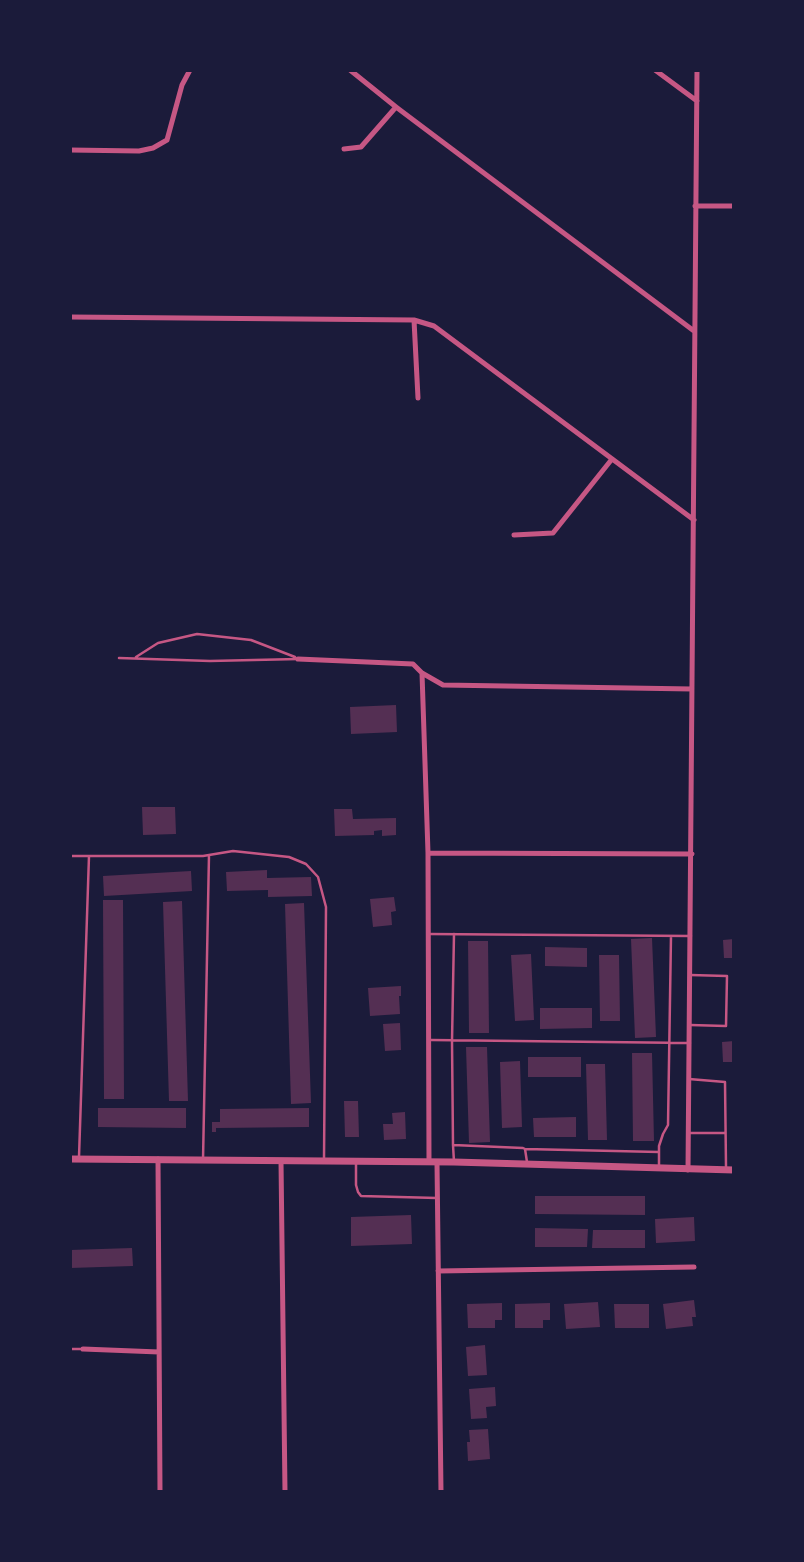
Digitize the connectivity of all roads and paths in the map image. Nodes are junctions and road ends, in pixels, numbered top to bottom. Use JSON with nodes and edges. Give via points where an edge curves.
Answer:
{"nodes":[{"id":1,"x":190,"y":70,"type":"edge"},
{"id":2,"x":350,"y":70,"type":"edge"},
{"id":3,"x":655,"y":70,"type":"edge"},
{"id":4,"x":697,"y":70,"type":"edge"},
{"id":5,"x":697,"y":101,"type":"junction"},
{"id":6,"x":396,"y":107,"type":"junction"},
{"id":7,"x":344,"y":149,"type":"dead end"},
{"id":8,"x":70,"y":150,"type":"edge"},
{"id":9,"x":734,"y":205,"type":"edge"},
{"id":10,"x":695,"y":206,"type":"junction"},
{"id":11,"x":70,"y":317,"type":"edge"},
{"id":12,"x":414,"y":320,"type":"junction"},
{"id":13,"x":694,"y":331,"type":"junction"},
{"id":14,"x":418,"y":398,"type":"dead end"},
{"id":15,"x":612,"y":459,"type":"junction"},
{"id":16,"x":695,"y":521,"type":"junction"},
{"id":17,"x":514,"y":535,"type":"dead end"},
{"id":18,"x":119,"y":658,"type":"dead end"},
{"id":19,"x":133,"y":658,"type":"junction"},
{"id":20,"x":298,"y":659,"type":"junction"},
{"id":21,"x":422,"y":673,"type":"junction"},
{"id":22,"x":692,"y":689,"type":"junction"},
{"id":23,"x":428,"y":853,"type":"junction"},
{"id":24,"x":692,"y":854,"type":"junction"},
{"id":25,"x":209,"y":855,"type":"junction"},
{"id":26,"x":70,"y":856,"type":"edge"},
{"id":27,"x":89,"y":856,"type":"junction"},
{"id":28,"x":428,"y":934,"type":"junction"},
{"id":29,"x":454,"y":934,"type":"junction"},
{"id":30,"x":671,"y":936,"type":"junction"},
{"id":31,"x":691,"y":936,"type":"junction"},
{"id":32,"x":690,"y":975,"type":"junction"},
{"id":33,"x":690,"y":1025,"type":"junction"},
{"id":34,"x":429,"y":1041,"type":"junction"},
{"id":35,"x":452,"y":1041,"type":"junction"},
{"id":36,"x":670,"y":1043,"type":"junction"},
{"id":37,"x":690,"y":1043,"type":"junction"},
{"id":38,"x":689,"y":1079,"type":"junction"},
{"id":39,"x":689,"y":1133,"type":"junction"},
{"id":40,"x":726,"y":1133,"type":"junction"},
{"id":41,"x":453,"y":1146,"type":"junction"},
{"id":42,"x":525,"y":1149,"type":"junction"},
{"id":43,"x":659,"y":1152,"type":"junction"},
{"id":44,"x":74,"y":1159,"type":"edge"},
{"id":45,"x":158,"y":1159,"type":"junction"},
{"id":46,"x":203,"y":1160,"type":"junction"},
{"id":47,"x":281,"y":1161,"type":"junction"},
{"id":48,"x":324,"y":1161,"type":"junction"},
{"id":49,"x":356,"y":1161,"type":"junction"},
{"id":50,"x":433,"y":1162,"type":"junction"},
{"id":51,"x":454,"y":1162,"type":"junction"},
{"id":52,"x":527,"y":1165,"type":"junction"},
{"id":53,"x":659,"y":1169,"type":"junction"},
{"id":54,"x":688,"y":1170,"type":"junction"},
{"id":55,"x":730,"y":1170,"type":"edge"},
{"id":56,"x":437,"y":1198,"type":"junction"},
{"id":57,"x":694,"y":1267,"type":"dead end"},
{"id":58,"x":438,"y":1271,"type":"junction"},
{"id":59,"x":70,"y":1349,"type":"edge"},
{"id":60,"x":83,"y":1349,"type":"joint"},
{"id":61,"x":159,"y":1352,"type":"junction"},
{"id":62,"x":160,"y":1492,"type":"edge"},
{"id":63,"x":285,"y":1492,"type":"edge"},
{"id":64,"x":441,"y":1492,"type":"edge"}],
"edges":[{"from":1,"to":8,"type":"street","via":[[167,140],[159,146],[139,151]]},
{"from":2,"to":6,"type":"street"},
{"from":3,"to":5,"type":"street"},
{"from":4,"to":5,"type":"street"},
{"from":5,"to":10,"type":"street"},
{"from":6,"to":7,"type":"street","via":[[361,147]]},
{"from":6,"to":13,"type":"street"},
{"from":9,"to":10,"type":"street"},
{"from":10,"to":13,"type":"street"},
{"from":11,"to":12,"type":"street"},
{"from":12,"to":14,"type":"street"},
{"from":12,"to":15,"type":"street","via":[[434,326]]},
{"from":13,"to":16,"type":"street"},
{"from":15,"to":16,"type":"street"},
{"from":15,"to":17,"type":"street","via":[[553,533]]},
{"from":16,"to":22,"type":"street"},
{"from":18,"to":19,"type":"lane"},
{"from":19,"to":20,"type":"lane"},
{"from":19,"to":20,"type":"lane","via":[[158,643],[197,634],[251,640]]},
{"from":20,"to":21,"type":"street","via":[[414,664]]},
{"from":21,"to":22,"type":"street","via":[[443,685]]},
{"from":21,"to":23,"type":"street"},
{"from":22,"to":24,"type":"street"},
{"from":23,"to":24,"type":"street"},
{"from":23,"to":28,"type":"street"},
{"from":24,"to":31,"type":"street"},
{"from":25,"to":27,"type":"lane"},
{"from":25,"to":46,"type":"lane"},
{"from":25,"to":48,"type":"lane","via":[[233,851],[289,857],[306,864],[318,877],[326,907]]},
{"from":26,"to":27,"type":"lane"},
{"from":27,"to":44,"type":"lane","via":[[80,1130]]},
{"from":28,"to":29,"type":"lane"},
{"from":28,"to":34,"type":"street"},
{"from":29,"to":30,"type":"lane"},
{"from":29,"to":35,"type":"lane"},
{"from":30,"to":31,"type":"lane"},
{"from":30,"to":36,"type":"lane"},
{"from":31,"to":32,"type":"street"},
{"from":32,"to":33,"type":"street"},
{"from":32,"to":33,"type":"lane","via":[[727,976],[726,1026]]},
{"from":33,"to":37,"type":"street"},
{"from":34,"to":35,"type":"lane"},
{"from":34,"to":50,"type":"street"},
{"from":35,"to":36,"type":"lane"},
{"from":35,"to":41,"type":"lane"},
{"from":36,"to":37,"type":"lane"},
{"from":36,"to":43,"type":"lane","via":[[668,1125]]},
{"from":37,"to":38,"type":"street"},
{"from":38,"to":39,"type":"street"},
{"from":38,"to":40,"type":"lane","via":[[725,1082]]},
{"from":39,"to":40,"type":"lane"},
{"from":39,"to":54,"type":"street"},
{"from":40,"to":55,"type":"lane"},
{"from":41,"to":42,"type":"lane"},
{"from":41,"to":51,"type":"lane"},
{"from":42,"to":43,"type":"lane"},
{"from":42,"to":52,"type":"lane"},
{"from":43,"to":53,"type":"lane"},
{"from":44,"to":45,"type":"street"},
{"from":45,"to":46,"type":"street"},
{"from":45,"to":61,"type":"street"},
{"from":46,"to":47,"type":"street"},
{"from":47,"to":48,"type":"street"},
{"from":47,"to":63,"type":"street"},
{"from":48,"to":49,"type":"street"},
{"from":49,"to":50,"type":"street"},
{"from":49,"to":56,"type":"lane","via":[[361,1196]]},
{"from":50,"to":51,"type":"street"},
{"from":50,"to":56,"type":"street"},
{"from":51,"to":52,"type":"street"},
{"from":52,"to":53,"type":"street"},
{"from":53,"to":54,"type":"street"},
{"from":54,"to":55,"type":"street"},
{"from":56,"to":58,"type":"street"},
{"from":57,"to":58,"type":"street"},
{"from":58,"to":64,"type":"street"},
{"from":59,"to":60,"type":"lane"},
{"from":60,"to":61,"type":"street"},
{"from":61,"to":62,"type":"street"}]}
